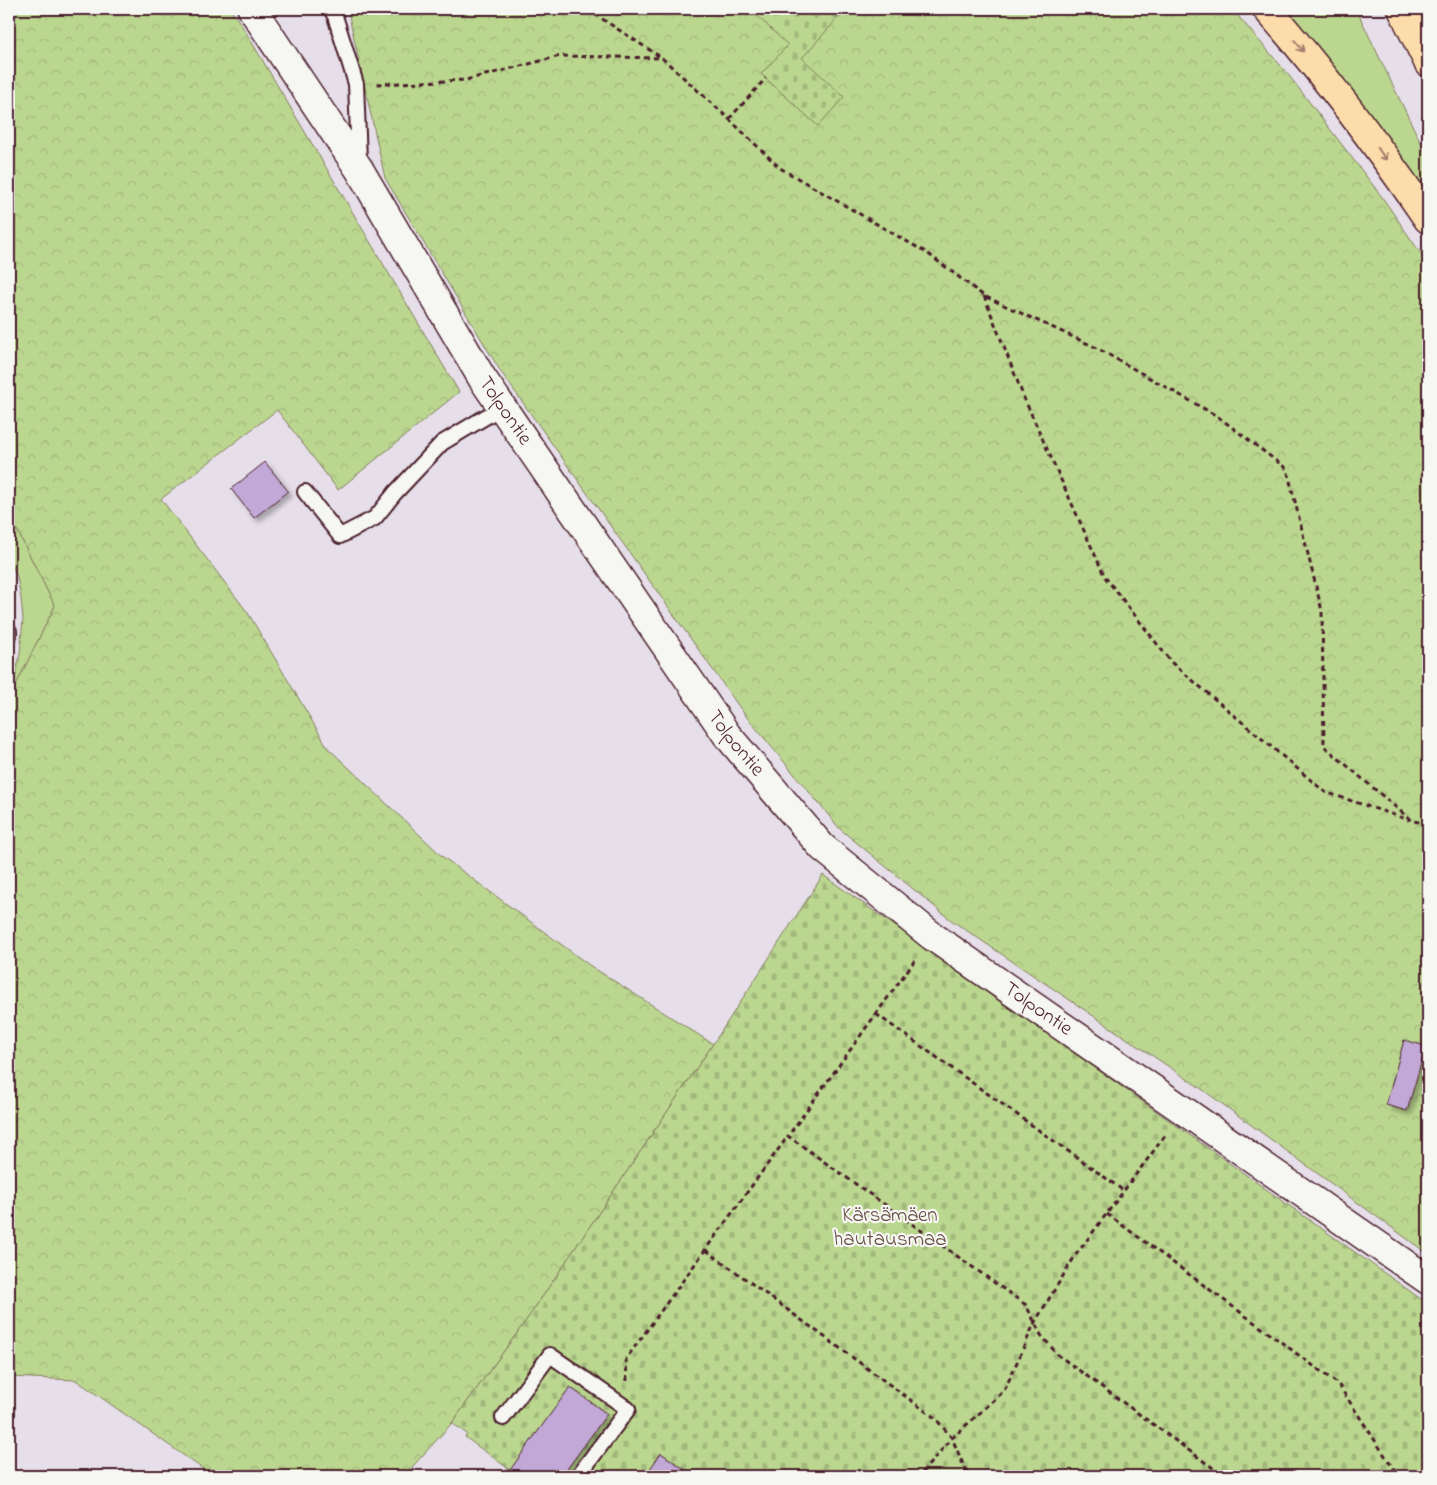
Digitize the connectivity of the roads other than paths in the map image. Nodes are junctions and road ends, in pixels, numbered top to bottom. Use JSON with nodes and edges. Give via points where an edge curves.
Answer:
{"nodes":[{"id":1,"x":331,"y":9,"type":"edge"},
{"id":2,"x":1267,"y":9,"type":"edge"},
{"id":3,"x":1402,"y":9,"type":"edge"},
{"id":4,"x":256,"y":10,"type":"edge"},
{"id":5,"x":1428,"y":62,"type":"edge"},
{"id":6,"x":359,"y":169,"type":"junction"},
{"id":7,"x":1428,"y":219,"type":"edge"},
{"id":8,"x":502,"y":408,"type":"junction"},
{"id":9,"x":305,"y":492,"type":"dead end"},
{"id":10,"x":9,"y":631,"type":"edge"},
{"id":11,"x":9,"y":635,"type":"edge"},
{"id":12,"x":1428,"y":1280,"type":"edge"},
{"id":13,"x":503,"y":1418,"type":"dead end"},
{"id":14,"x":578,"y":1476,"type":"edge"}],
"edges":[{"from":1,"to":6,"type":"lane","via":[[356,84]]},
{"from":2,"to":7,"type":"highway","one_way":true,"via":[[1353,114]]},
{"from":3,"to":5,"type":"highway"},
{"from":4,"to":6,"type":"street","name":"Tolpontie"},
{"from":6,"to":8,"type":"street","name":"Tolpontie"},
{"from":8,"to":9,"type":"lane","via":[[442,443],[374,518],[340,536]]},
{"from":8,"to":12,"type":"street","name":"Tolpontie","via":[[727,735],[822,847],[932,936]]},
{"from":10,"to":11,"type":"lane"},
{"from":13,"to":14,"type":"lane","via":[[550,1355],[628,1408]]}]}
